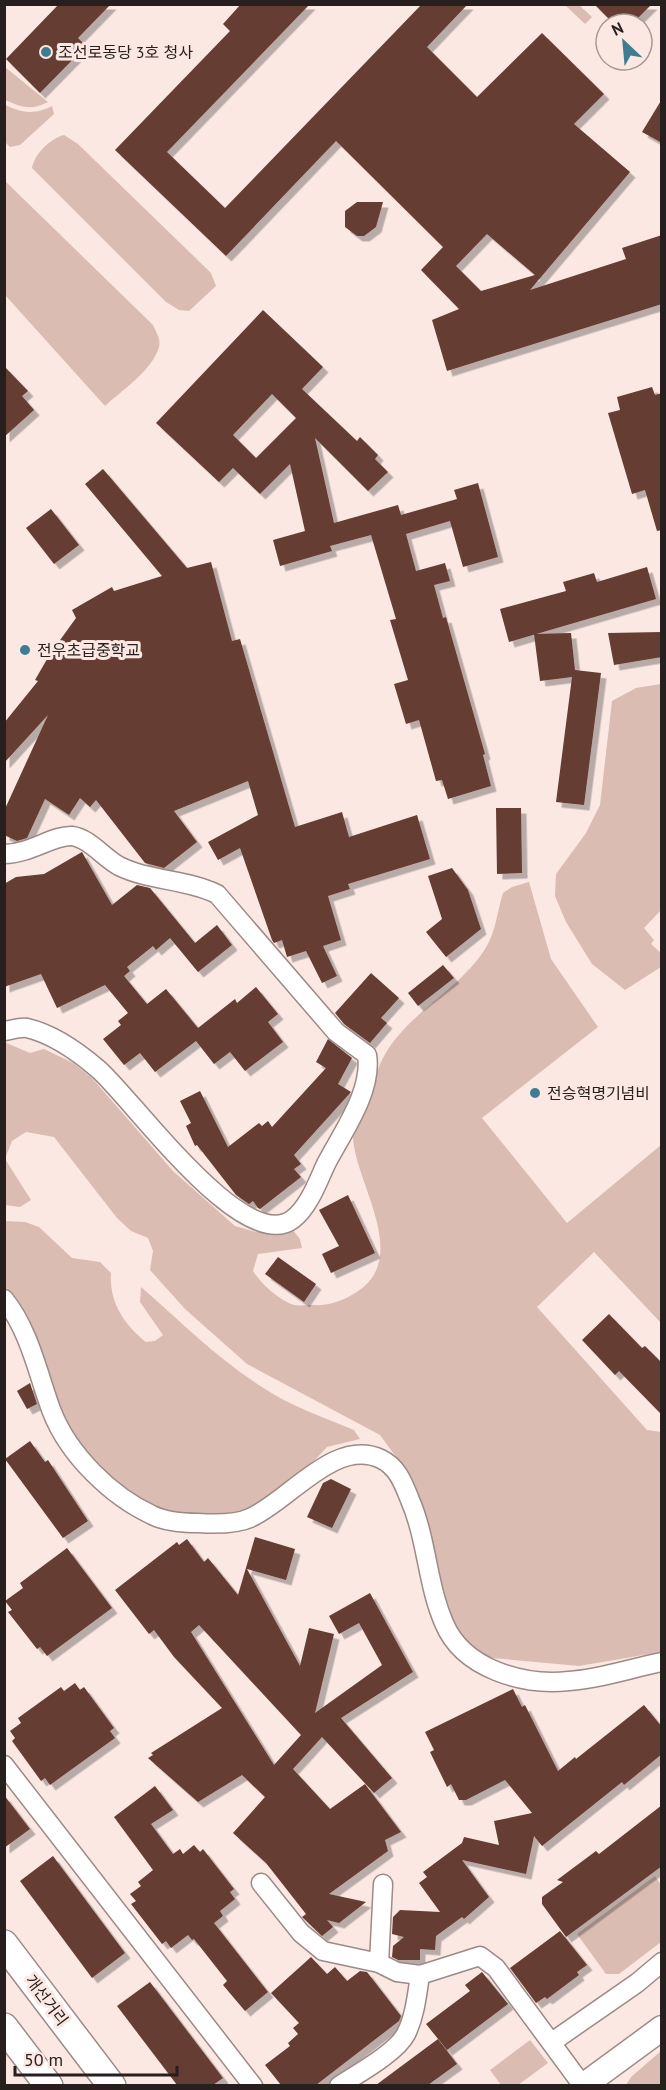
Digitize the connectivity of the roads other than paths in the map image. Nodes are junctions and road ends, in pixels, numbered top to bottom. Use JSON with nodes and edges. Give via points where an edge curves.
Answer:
{"nodes":[{"id":1,"x":4,"y":854,"type":"edge"},
{"id":2,"x":4,"y":1031,"type":"edge"},
{"id":3,"x":4,"y":1299,"type":"edge"},
{"id":4,"x":662,"y":1662,"type":"edge"},
{"id":5,"x":4,"y":1765,"type":"edge"},
{"id":6,"x":261,"y":1882,"type":"dead end"},
{"id":7,"x":383,"y":1884,"type":"dead end"},
{"id":8,"x":4,"y":1944,"type":"edge"},
{"id":9,"x":662,"y":1962,"type":"edge"},
{"id":10,"x":379,"y":1963,"type":"junction"},
{"id":11,"x":420,"y":1975,"type":"junction"},
{"id":12,"x":4,"y":2027,"type":"edge"},
{"id":13,"x":662,"y":2028,"type":"edge"},
{"id":14,"x":552,"y":2042,"type":"junction"},
{"id":15,"x":49,"y":2085,"type":"edge"},
{"id":16,"x":112,"y":2085,"type":"edge"},
{"id":17,"x":253,"y":2085,"type":"edge"},
{"id":18,"x":339,"y":2085,"type":"edge"},
{"id":19,"x":583,"y":2085,"type":"edge"}],
"edges":[{"from":1,"to":2,"type":"street","via":[[19,854],[71,836],[120,866],[198,885],[217,894],[336,1032],[367,1055],[369,1067],[362,1092],[309,1200],[294,1219],[278,1226],[256,1222],[224,1201],[99,1070],[79,1054],[53,1037],[24,1028]]},
{"from":3,"to":4,"type":"street","via":[[13,1310],[53,1414],[70,1446],[116,1494],[152,1516],[201,1524],[248,1520],[280,1502],[331,1461],[359,1454],[382,1459],[399,1474],[416,1512],[445,1625],[463,1652],[484,1666],[525,1679],[568,1682]]},
{"from":5,"to":17,"type":"street"},
{"from":6,"to":10,"type":"street","via":[[312,1944],[323,1951]]},
{"from":7,"to":10,"type":"street"},
{"from":8,"to":16,"type":"main road","name":"개선거리"},
{"from":9,"to":14,"type":"street"},
{"from":10,"to":11,"type":"street","via":[[397,1972]]},
{"from":11,"to":14,"type":"street","via":[[480,1956],[496,1968]]},
{"from":11,"to":18,"type":"street","via":[[415,2009],[405,2036],[382,2057]]},
{"from":12,"to":15,"type":"main road"},
{"from":13,"to":19,"type":"main road"},
{"from":14,"to":19,"type":"street"}]}
